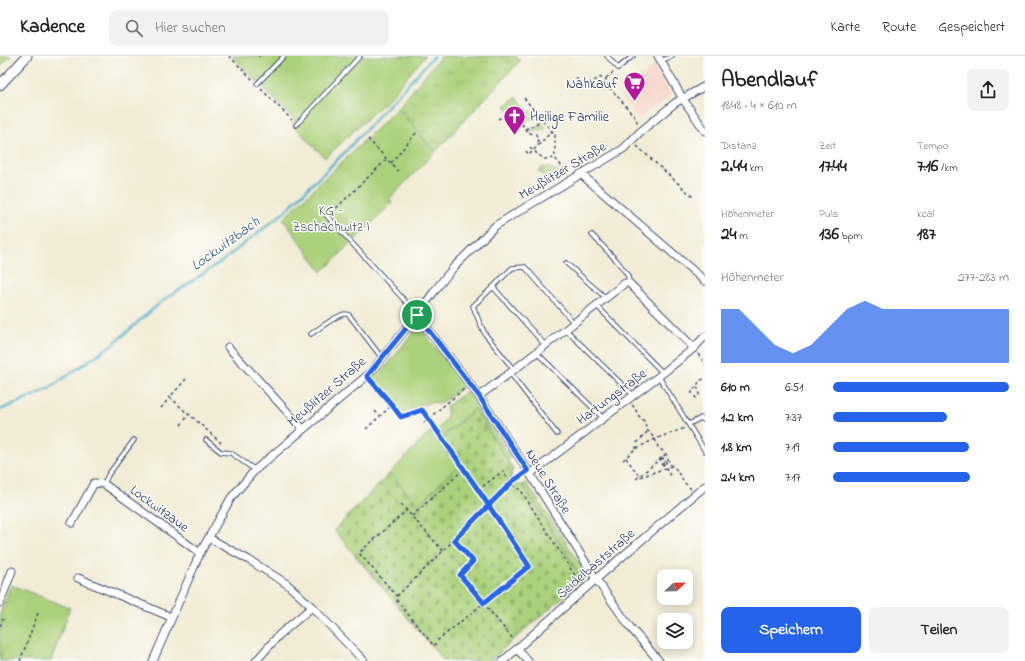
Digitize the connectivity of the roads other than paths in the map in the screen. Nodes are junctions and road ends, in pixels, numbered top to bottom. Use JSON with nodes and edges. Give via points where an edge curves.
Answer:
{"nodes":[{"id":1,"x":27,"y":56,"type":"edge"},
{"id":2,"x":284,"y":56,"type":"edge"},
{"id":3,"x":360,"y":56,"type":"edge"},
{"id":4,"x":607,"y":56,"type":"edge"},
{"id":5,"x":633,"y":56,"type":"edge"},
{"id":6,"x":672,"y":56,"type":"edge"},
{"id":7,"x":659,"y":58,"type":"edge"},
{"id":8,"x":257,"y":84,"type":"road end"},
{"id":9,"x":0,"y":85,"type":"edge"},
{"id":10,"x":705,"y":86,"type":"edge"},
{"id":11,"x":683,"y":99,"type":"junction"},
{"id":12,"x":296,"y":125,"type":"road end"},
{"id":13,"x":705,"y":131,"type":"edge"},
{"id":14,"x":581,"y":174,"type":"junction"},
{"id":15,"x":328,"y":216,"type":"road end"},
{"id":16,"x":592,"y":235,"type":"dead end"},
{"id":17,"x":566,"y":263,"type":"dead end"},
{"id":18,"x":705,"y":281,"type":"edge"},
{"id":19,"x":629,"y":283,"type":"junction"},
{"id":20,"x":493,"y":287,"type":"junction"},
{"id":21,"x":606,"y":298,"type":"junction"},
{"id":22,"x":596,"y":305,"type":"junction"},
{"id":23,"x":417,"y":315,"type":"junction"},
{"id":24,"x":574,"y":323,"type":"junction"},
{"id":25,"x":565,"y":329,"type":"junction"},
{"id":26,"x":311,"y":334,"type":"dead end"},
{"id":27,"x":705,"y":336,"type":"edge"},
{"id":28,"x":545,"y":345,"type":"junction"},
{"id":29,"x":228,"y":347,"type":"dead end"},
{"id":30,"x":694,"y":348,"type":"junction"},
{"id":31,"x":536,"y":352,"type":"junction"},
{"id":32,"x":382,"y":358,"type":"junction"},
{"id":33,"x":512,"y":372,"type":"junction"},
{"id":34,"x":661,"y":375,"type":"junction"},
{"id":35,"x":479,"y":396,"type":"junction"},
{"id":36,"x":630,"y":398,"type":"junction"},
{"id":37,"x":604,"y":418,"type":"junction"},
{"id":38,"x":705,"y":421,"type":"edge"},
{"id":39,"x":689,"y":425,"type":"junction"},
{"id":40,"x":303,"y":429,"type":"junction"},
{"id":41,"x":557,"y":434,"type":"dead end"},
{"id":42,"x":134,"y":440,"type":"dead end"},
{"id":43,"x":206,"y":440,"type":"dead end"},
{"id":44,"x":705,"y":451,"type":"edge"},
{"id":45,"x":255,"y":470,"type":"junction"},
{"id":46,"x":529,"y":472,"type":"junction"},
{"id":47,"x":104,"y":484,"type":"junction"},
{"id":48,"x":705,"y":486,"type":"edge"},
{"id":49,"x":72,"y":523,"type":"dead end"},
{"id":50,"x":209,"y":538,"type":"junction"},
{"id":51,"x":200,"y":553,"type":"junction"},
{"id":52,"x":12,"y":571,"type":"dead end"},
{"id":53,"x":78,"y":578,"type":"dead end"},
{"id":54,"x":596,"y":579,"type":"junction"},
{"id":55,"x":0,"y":603,"type":"edge"},
{"id":56,"x":312,"y":608,"type":"junction"},
{"id":57,"x":171,"y":617,"type":"junction"},
{"id":58,"x":518,"y":648,"type":"junction"},
{"id":59,"x":153,"y":661,"type":"edge"},
{"id":60,"x":256,"y":661,"type":"edge"},
{"id":61,"x":364,"y":661,"type":"edge"},
{"id":62,"x":503,"y":661,"type":"edge"},
{"id":63,"x":528,"y":661,"type":"edge"},
{"id":64,"x":659,"y":661,"type":"edge"}],
"edges":[{"from":1,"to":9,"type":"street"},
{"from":2,"to":8,"type":"lane"},
{"from":3,"to":12,"type":"lane"},
{"from":4,"to":5,"type":"lane","via":[[618,68]]},
{"from":6,"to":7,"type":"lane"},
{"from":7,"to":11,"type":"street"},
{"from":10,"to":11,"type":"street","name":"Meußlitzer Straße"},
{"from":11,"to":13,"type":"street"},
{"from":11,"to":14,"type":"street","name":"Meußlitzer Straße","via":[[662,113],[623,149]]},
{"from":14,"to":18,"type":"street"},
{"from":14,"to":23,"type":"street","name":"Meußlitzer Straße","via":[[495,226],[453,268]]},
{"from":15,"to":23,"type":"lane"},
{"from":16,"to":19,"type":"lane","via":[[618,262],[628,276]]},
{"from":17,"to":21,"type":"lane"},
{"from":19,"to":21,"type":"street","via":[[625,283]]},
{"from":19,"to":30,"type":"street"},
{"from":20,"to":24,"type":"lane","via":[[512,268],[525,267]]},
{"from":20,"to":28,"type":"lane"},
{"from":20,"to":33,"type":"lane","via":[[473,306],[485,334]]},
{"from":21,"to":22,"type":"street"},
{"from":22,"to":24,"type":"street"},
{"from":22,"to":34,"type":"lane"},
{"from":23,"to":32,"type":"street","name":"Meußlitzer Straße"},
{"from":23,"to":35,"type":"street","name":"Neue Straße"},
{"from":24,"to":25,"type":"street"},
{"from":25,"to":28,"type":"street"},
{"from":25,"to":36,"type":"lane"},
{"from":26,"to":32,"type":"lane","via":[[331,321],[349,315]]},
{"from":27,"to":30,"type":"street","name":"Hartungstraße"},
{"from":28,"to":31,"type":"street"},
{"from":29,"to":40,"type":"street"},
{"from":30,"to":34,"type":"street","name":"Hartungstraße"},
{"from":31,"to":33,"type":"street"},
{"from":31,"to":37,"type":"lane"},
{"from":32,"to":40,"type":"street","name":"Meußlitzer Straße","via":[[367,376]]},
{"from":33,"to":35,"type":"street"},
{"from":33,"to":41,"type":"lane"},
{"from":34,"to":36,"type":"street","name":"Hartungstraße"},
{"from":34,"to":39,"type":"lane"},
{"from":35,"to":46,"type":"street","name":"Neue Straße"},
{"from":36,"to":37,"type":"street","name":"Hartungstraße"},
{"from":37,"to":46,"type":"street","name":"Hartungstraße"},
{"from":38,"to":39,"type":"lane","via":[[701,418]]},
{"from":39,"to":44,"type":"lane"},
{"from":40,"to":45,"type":"street","name":"Meußlitzer Straße"},
{"from":42,"to":47,"type":"lane"},
{"from":43,"to":45,"type":"lane","via":[[221,452],[231,452]]},
{"from":45,"to":50,"type":"street","name":"Meußlitzer Straße","via":[[231,498]]},
{"from":46,"to":54,"type":"street","name":"Neue Straße"},
{"from":47,"to":49,"type":"street","via":[[94,483]]},
{"from":47,"to":51,"type":"street","name":"Lockwitzaue"},
{"from":48,"to":54,"type":"street","name":"Seidelbaststraße"},
{"from":50,"to":51,"type":"street","name":"Meußlitzer Straße"},
{"from":50,"to":56,"type":"street","via":[[287,584]]},
{"from":51,"to":57,"type":"street","name":"Meußlitzer Straße"},
{"from":52,"to":55,"type":"street"},
{"from":53,"to":57,"type":"street"},
{"from":54,"to":58,"type":"street","name":"Seidelbaststraße"},
{"from":54,"to":64,"type":"street","name":"Neue Straße","via":[[630,627]]},
{"from":56,"to":60,"type":"street","via":[[279,635]]},
{"from":56,"to":61,"type":"street"},
{"from":57,"to":59,"type":"street","name":"Meußlitzer Straße"},
{"from":58,"to":62,"type":"street","name":"Seidelbaststraße"},
{"from":58,"to":63,"type":"street"}]}
